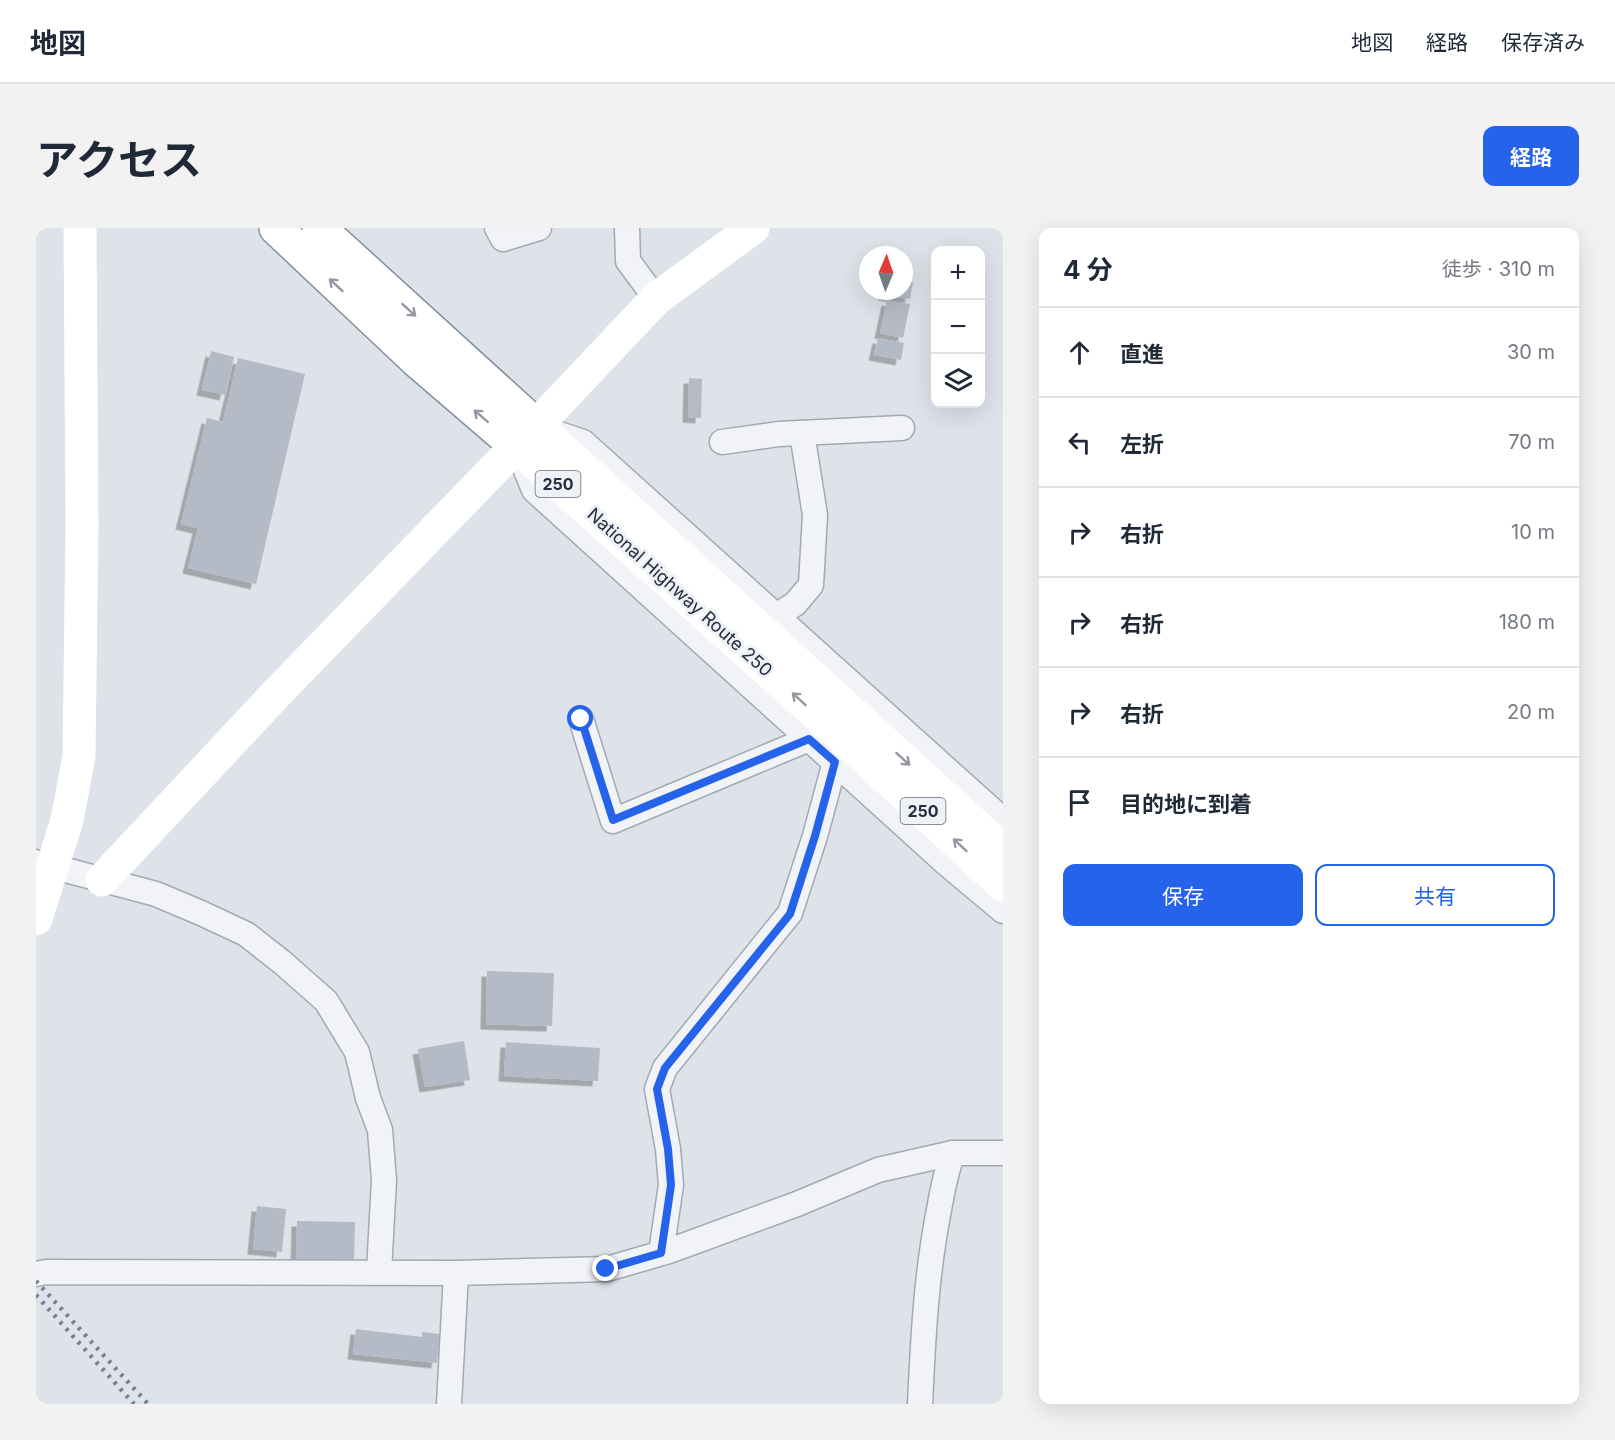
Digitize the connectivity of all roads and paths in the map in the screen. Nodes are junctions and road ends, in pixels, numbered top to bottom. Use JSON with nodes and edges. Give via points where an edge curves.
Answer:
{"nodes":[{"id":1,"x":80,"y":228,"type":"edge"},
{"id":2,"x":276,"y":228,"type":"edge"},
{"id":3,"x":319,"y":228,"type":"edge"},
{"id":4,"x":497,"y":228,"type":"edge"},
{"id":5,"x":539,"y":228,"type":"edge"},
{"id":6,"x":627,"y":228,"type":"edge"},
{"id":7,"x":753,"y":228,"type":"edge"},
{"id":8,"x":656,"y":299,"type":"junction"},
{"id":9,"x":902,"y":428,"type":"dead end"},
{"id":10,"x":802,"y":433,"type":"junction"},
{"id":11,"x":526,"y":436,"type":"junction"},
{"id":12,"x":722,"y":442,"type":"dead end"},
{"id":13,"x":776,"y":616,"type":"junction"},
{"id":14,"x":581,"y":719,"type":"dead end"},
{"id":15,"x":809,"y":739,"type":"junction"},
{"id":16,"x":846,"y":740,"type":"junction"},
{"id":17,"x":1003,"y":820,"type":"edge"},
{"id":18,"x":1003,"y":850,"type":"edge"},
{"id":19,"x":44,"y":865,"type":"edge"},
{"id":20,"x":102,"y":880,"type":"junction"},
{"id":21,"x":1003,"y":885,"type":"edge"},
{"id":22,"x":1003,"y":912,"type":"edge"},
{"id":23,"x":36,"y":919,"type":"edge"},
{"id":24,"x":953,"y":1153,"type":"junction"},
{"id":25,"x":1003,"y":1153,"type":"edge"},
{"id":26,"x":661,"y":1253,"type":"junction"},
{"id":27,"x":379,"y":1272,"type":"junction"},
{"id":28,"x":36,"y":1274,"type":"edge"},
{"id":29,"x":456,"y":1274,"type":"junction"},
{"id":30,"x":449,"y":1404,"type":"edge"},
{"id":31,"x":920,"y":1404,"type":"edge"}],
"edges":[{"from":1,"to":19,"type":"main road","via":[[79,756],[67,820]]},
{"from":11,"to":2,"type":"main road","name":"National Highway Route 250","number":"250","one_way":true,"via":[[416,360]]},
{"from":3,"to":11,"type":"main road","name":"National Highway Route 250","number":"250","one_way":true},
{"from":4,"to":5,"type":"street","via":[[503,240]]},
{"from":6,"to":8,"type":"street","via":[[628,261]]},
{"from":7,"to":8,"type":"main road"},
{"from":8,"to":11,"type":"main road"},
{"from":9,"to":10,"type":"street"},
{"from":10,"to":12,"type":"street"},
{"from":10,"to":13,"type":"street","via":[[815,515],[811,585],[795,604]]},
{"from":11,"to":13,"type":"street","via":[[583,442]]},
{"from":11,"to":15,"type":"street","via":[[534,490]]},
{"from":11,"to":16,"type":"main road","name":"National Highway Route 250","number":"250"},
{"from":11,"to":20,"type":"main road"},
{"from":13,"to":17,"type":"street"},
{"from":14,"to":15,"type":"street","via":[[613,820]]},
{"from":15,"to":16,"type":"street"},
{"from":16,"to":18,"type":"main road","name":"National Highway Route 250","number":"250","one_way":true},
{"from":21,"to":16,"type":"main road","name":"National Highway Route 250","number":"250","one_way":true},
{"from":16,"to":22,"type":"street"},
{"from":16,"to":26,"type":"street","via":[[790,914],[665,1068],[657,1089],[671,1185]]},
{"from":19,"to":20,"type":"street"},
{"from":19,"to":23,"type":"main road"},
{"from":20,"to":27,"type":"street","via":[[156,894],[246,934],[326,1000],[357,1052],[380,1130],[384,1180]]},
{"from":24,"to":25,"type":"street"},
{"from":24,"to":26,"type":"street","via":[[878,1170]]},
{"from":24,"to":31,"type":"street","via":[[930,1258]]},
{"from":26,"to":29,"type":"street","via":[[606,1269]]},
{"from":27,"to":28,"type":"street"},
{"from":27,"to":29,"type":"street"},
{"from":29,"to":30,"type":"street"}]}
